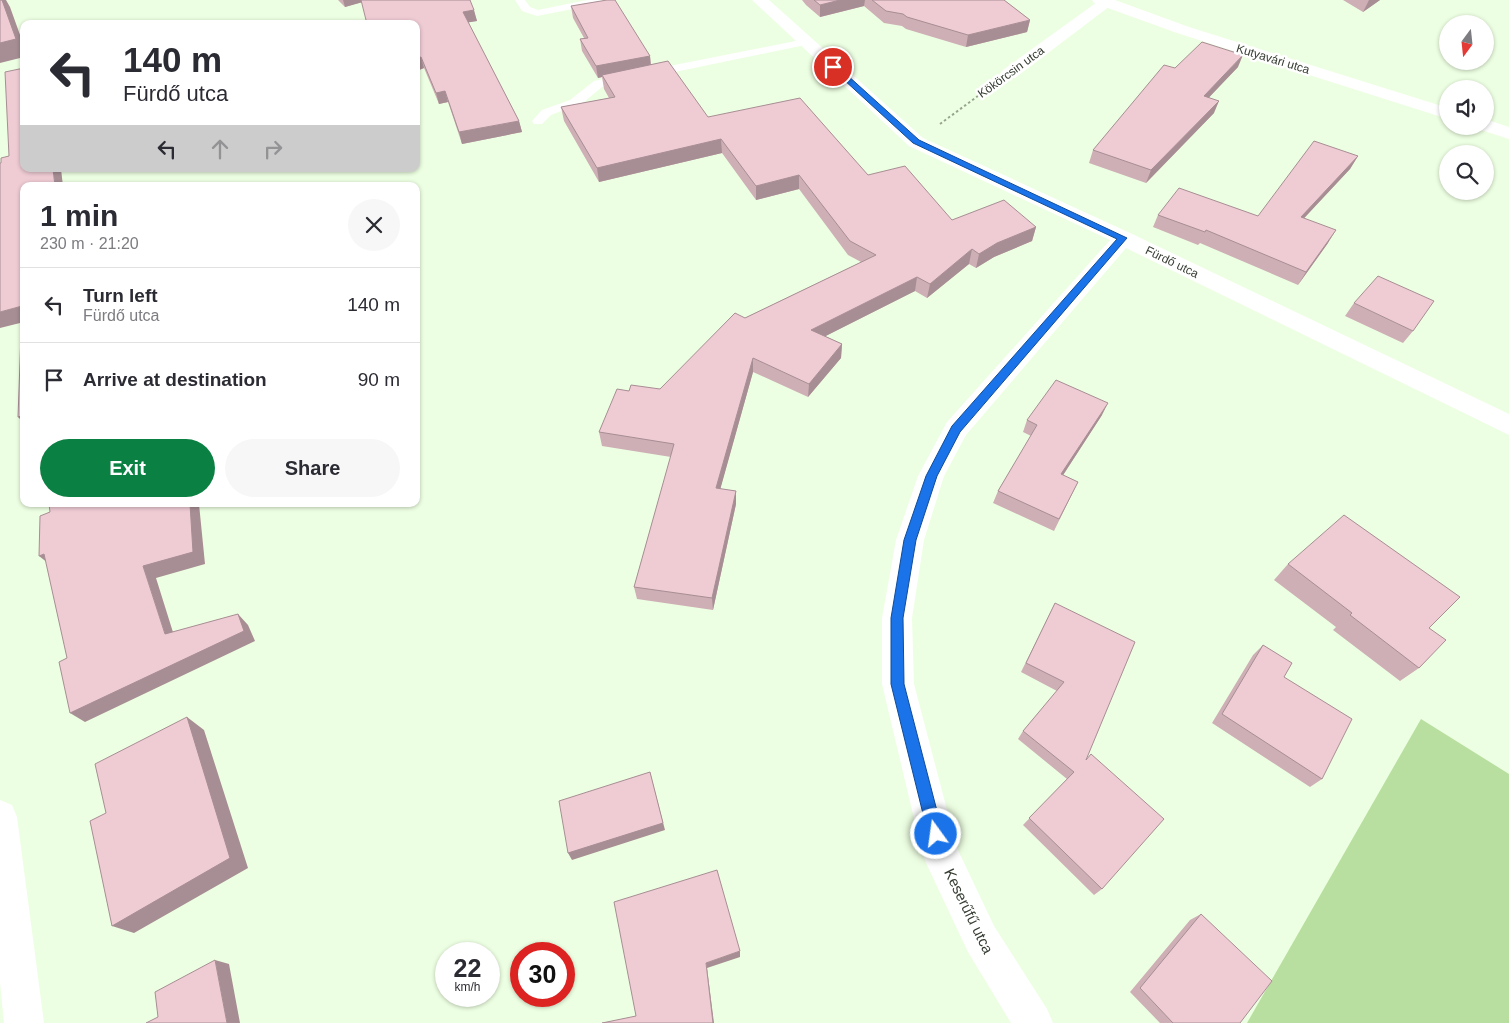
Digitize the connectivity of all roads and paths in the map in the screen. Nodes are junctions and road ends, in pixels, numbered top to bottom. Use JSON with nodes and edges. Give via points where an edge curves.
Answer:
{"nodes":[{"id":1,"x":520,"y":0,"type":"edge"},
{"id":2,"x":603,"y":0,"type":"edge"},
{"id":3,"x":760,"y":0,"type":"edge"},
{"id":4,"x":1103,"y":1,"type":"edge"},
{"id":5,"x":806,"y":42,"type":"junction"},
{"id":6,"x":1008,"y":74,"type":"joint"},
{"id":7,"x":1439,"y":111,"type":"edge"},
{"id":8,"x":538,"y":122,"type":"dead end"},
{"id":9,"x":1494,"y":128,"type":"edge"},
{"id":10,"x":1509,"y":133,"type":"edge"},
{"id":11,"x":916,"y":142,"type":"junction"},
{"id":12,"x":1123,"y":238,"type":"junction"},
{"id":13,"x":1509,"y":425,"type":"edge"},
{"id":14,"x":0,"y":817,"type":"edge"},
{"id":15,"x":24,"y":1023,"type":"edge"},
{"id":16,"x":1033,"y":1023,"type":"edge"}],
"edges":[{"from":1,"to":2,"type":"lane","via":[[526,9],[537,13]]},
{"from":3,"to":5,"type":"street","name":"Fürdő utca"},
{"from":4,"to":6,"type":"street","name":"Kökörcsin utca"},
{"from":4,"to":7,"type":"street","name":"Kutyavári utca","via":[[1183,30]]},
{"from":5,"to":8,"type":"lane","via":[[598,84],[580,99],[543,114]]},
{"from":5,"to":11,"type":"street","name":"Fürdő utca"},
{"from":6,"to":11,"type":"path","name":"Kökörcsin utca"},
{"from":9,"to":10,"type":"street"},
{"from":11,"to":12,"type":"street","name":"Fürdő utca"},
{"from":12,"to":13,"type":"street","name":"Fürdő utca"},
{"from":12,"to":16,"type":"street","name":"Keserűfű utca","via":[[956,429],[931,476],[910,540],[897,618],[898,684],[940,852],[981,939]]},
{"from":14,"to":15,"type":"street"}]}
